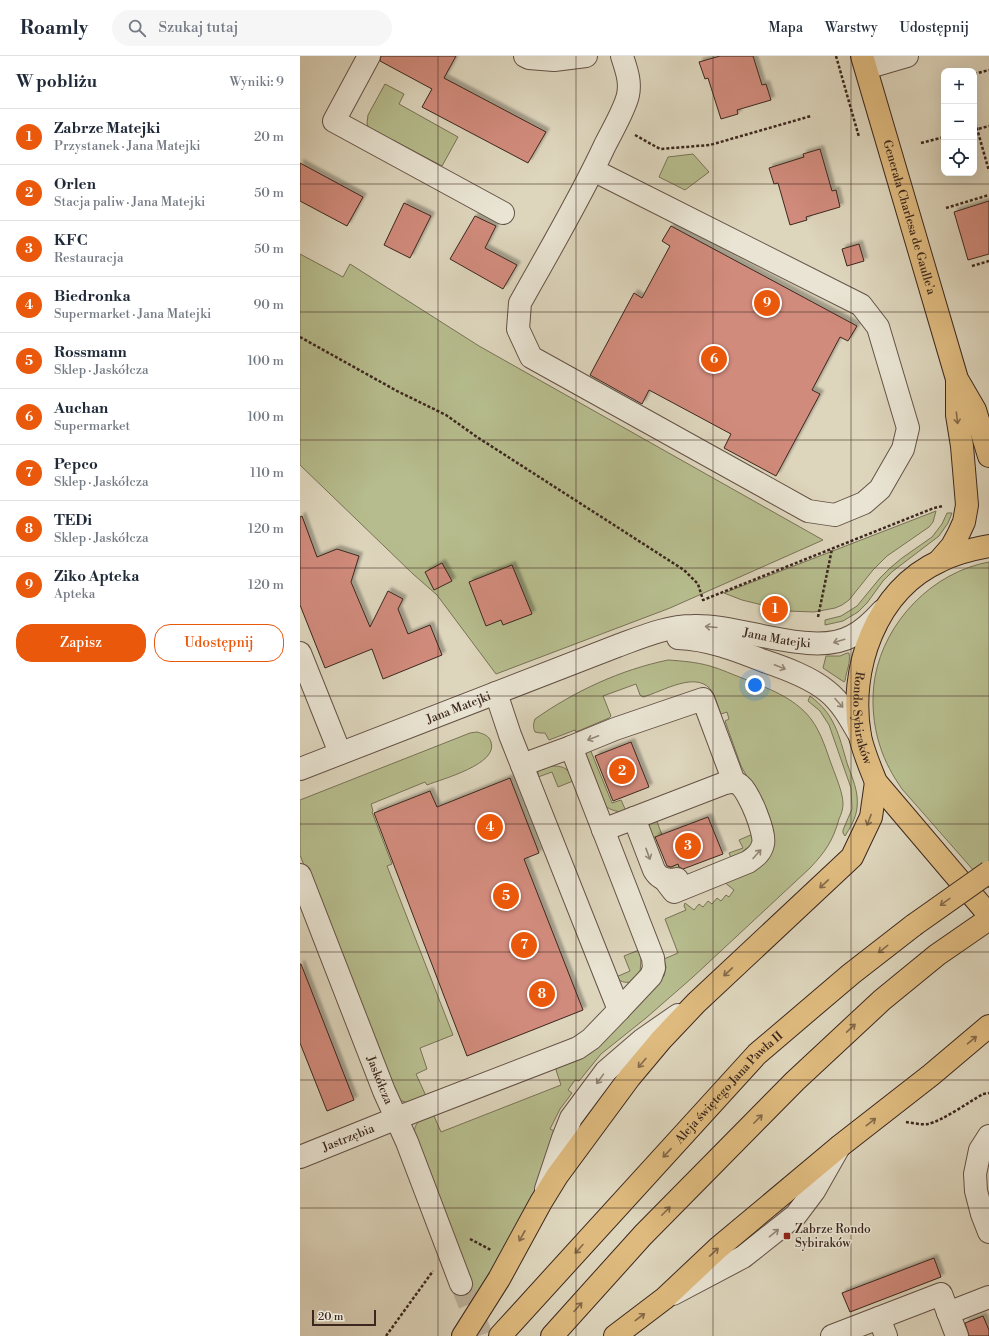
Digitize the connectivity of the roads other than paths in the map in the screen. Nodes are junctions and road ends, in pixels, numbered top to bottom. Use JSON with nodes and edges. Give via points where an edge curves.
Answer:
{"nodes":[{"id":1,"x":586,"y":56,"type":"edge"},
{"id":2,"x":622,"y":56,"type":"edge"},
{"id":3,"x":907,"y":56,"type":"edge"},
{"id":4,"x":527,"y":57,"type":"edge"},
{"id":5,"x":361,"y":59,"type":"edge"},
{"id":6,"x":864,"y":62,"type":"edge"},
{"id":7,"x":593,"y":170,"type":"junction"},
{"id":8,"x":504,"y":213,"type":"dead end"},
{"id":9,"x":957,"y":379,"type":"junction"},
{"id":10,"x":989,"y":456,"type":"edge"},
{"id":11,"x":989,"y":546,"type":"edge"},
{"id":12,"x":939,"y":561,"type":"junction"},
{"id":13,"x":882,"y":611,"type":"junction"},
{"id":14,"x":617,"y":646,"type":"junction"},
{"id":15,"x":300,"y":653,"type":"edge"},
{"id":16,"x":496,"y":693,"type":"junction"},
{"id":17,"x":860,"y":736,"type":"junction"},
{"id":18,"x":571,"y":747,"type":"junction"},
{"id":19,"x":340,"y":753,"type":"junction"},
{"id":20,"x":522,"y":765,"type":"junction"},
{"id":21,"x":300,"y":769,"type":"edge"},
{"id":22,"x":734,"y":782,"type":"junction"},
{"id":23,"x":876,"y":782,"type":"junction"},
{"id":24,"x":634,"y":818,"type":"junction"},
{"id":25,"x":603,"y":830,"type":"junction"},
{"id":26,"x":989,"y":872,"type":"edge"},
{"id":27,"x":300,"y":875,"type":"edge"},
{"id":28,"x":989,"y":915,"type":"edge"},
{"id":29,"x":989,"y":919,"type":"edge"},
{"id":30,"x":619,"y":1010,"type":"junction"},
{"id":31,"x":989,"y":1026,"type":"edge"},
{"id":32,"x":397,"y":1118,"type":"junction"},
{"id":33,"x":989,"y":1136,"type":"edge"},
{"id":34,"x":300,"y":1157,"type":"edge"},
{"id":35,"x":989,"y":1232,"type":"edge"},
{"id":36,"x":461,"y":1284,"type":"tunnel mouth"},
{"id":37,"x":989,"y":1297,"type":"edge"},
{"id":38,"x":948,"y":1313,"type":"junction"},
{"id":39,"x":883,"y":1327,"type":"edge"},
{"id":40,"x":463,"y":1336,"type":"edge"},
{"id":41,"x":500,"y":1336,"type":"edge"},
{"id":42,"x":552,"y":1336,"type":"edge"},
{"id":43,"x":615,"y":1336,"type":"edge"},
{"id":44,"x":832,"y":1336,"type":"edge"},
{"id":45,"x":957,"y":1336,"type":"edge"}],
"edges":[{"from":1,"to":4,"type":"street","via":[[554,60]]},
{"from":2,"to":7,"type":"street","via":[[628,76],[628,95]]},
{"from":3,"to":6,"type":"street"},
{"from":5,"to":8,"type":"street","via":[[334,121]]},
{"from":6,"to":9,"type":"main road","name":"Generała Charlesa de Gaulle'a"},
{"from":7,"to":7,"type":"street","via":[[520,304],[518,329],[531,357],[808,511],[835,515],[864,503],[880,489],[903,449],[908,428],[878,328],[861,305]]},
{"from":9,"to":10,"type":"main road","name":"Generała Charlesa de Gaulle'a","via":[[975,410]]},
{"from":9,"to":12,"type":"main road","name":"Generała Charlesa de Gaulle'a","one_way":true,"via":[[957,415],[967,505],[964,522],[958,535]]},
{"from":11,"to":12,"type":"main road","name":"Rondo Sybiraków"},
{"from":12,"to":13,"type":"main road","name":"Rondo Sybiraków","via":[[896,592]]},
{"from":13,"to":14,"type":"street","name":"Jana Matejki","one_way":true,"via":[[866,627],[836,643],[797,642],[737,630],[693,626],[659,631]]},
{"from":13,"to":17,"type":"main road","name":"Rondo Sybiraków","via":[[864,654],[859,679],[857,700]]},
{"from":14,"to":16,"type":"street","name":"Jana Matejki"},
{"from":14,"to":17,"type":"street","name":"Jana Matejki","one_way":true,"via":[[660,639],[694,639],[779,666],[827,691],[841,706]]},
{"from":15,"to":19,"type":"street"},
{"from":16,"to":19,"type":"street","name":"Jana Matejki"},
{"from":16,"to":20,"type":"street"},
{"from":17,"to":23,"type":"main road","name":"Rondo Sybiraków"},
{"from":18,"to":20,"type":"street"},
{"from":22,"to":18,"type":"street","one_way":true,"via":[[703,699]]},
{"from":18,"to":25,"type":"street"},
{"from":19,"to":21,"type":"street","name":"Jana Matejki"},
{"from":20,"to":30,"type":"street"},
{"from":22,"to":24,"type":"street","via":[[725,783]]},
{"from":24,"to":22,"type":"street","one_way":true,"via":[[657,876],[664,879],[674,892],[738,866],[756,857],[761,850],[764,843],[762,831],[747,793]]},
{"from":23,"to":28,"type":"main road","name":"Rondo Sybiraków"},
{"from":23,"to":40,"type":"main road","one_way":true,"via":[[871,817],[852,857],[696,1003],[630,1077],[557,1176],[499,1279]]},
{"from":24,"to":25,"type":"street"},
{"from":25,"to":30,"type":"street","name":"Jastrzębia","via":[[653,958],[654,968],[650,976]]},
{"from":26,"to":41,"type":"main road","name":"Aleja świętego Jana Pawła II","one_way":true,"bridge":true,"via":[[851,974],[757,1054]]},
{"from":27,"to":32,"type":"street","name":"Jaskółcza","via":[[384,1091]]},
{"from":42,"to":29,"type":"main road","one_way":true,"via":[[643,1235],[795,1081],[882,1000]]},
{"from":30,"to":32,"type":"street","name":"Jastrzębia","via":[[591,1039],[578,1048]]},
{"from":43,"to":31,"type":"main road","one_way":true,"via":[[665,1298],[718,1248],[840,1146]]},
{"from":32,"to":34,"type":"street","name":"Jastrzębia"},
{"from":32,"to":36,"type":"street","name":"Jaskółcza"},
{"from":33,"to":35,"type":"street","via":[[980,1150],[975,1174],[976,1192]]},
{"from":37,"to":38,"type":"street"},
{"from":38,"to":39,"type":"street","via":[[941,1294]]},
{"from":38,"to":45,"type":"street"},
{"from":39,"to":44,"type":"street"}]}
